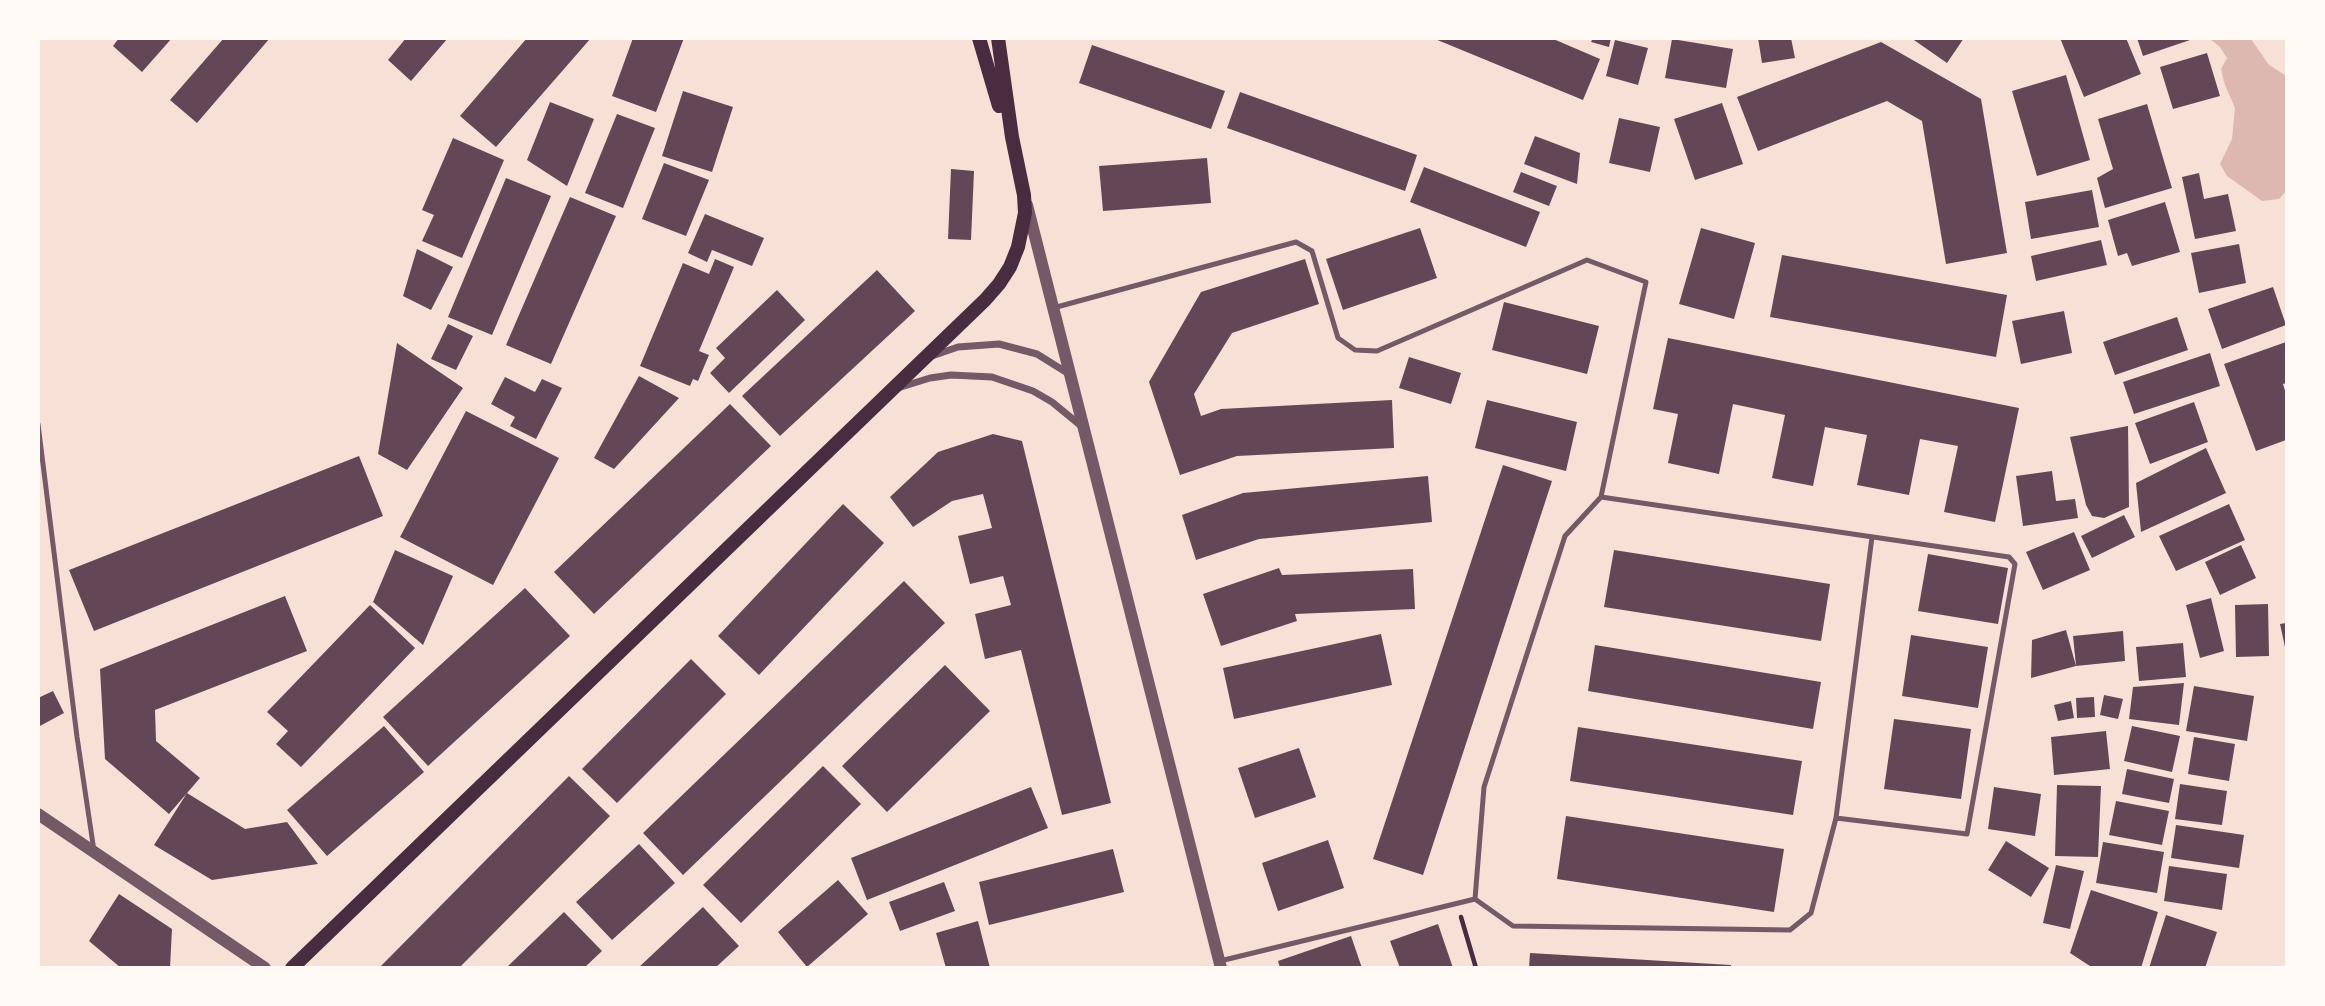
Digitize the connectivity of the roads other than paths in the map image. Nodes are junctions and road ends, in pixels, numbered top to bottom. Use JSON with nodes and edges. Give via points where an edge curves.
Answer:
{"nodes":[{"id":1,"x":979,"y":38,"type":"edge"},
{"id":2,"x":998,"y":38,"type":"edge"},
{"id":3,"x":1024,"y":195,"type":"junction"},
{"id":4,"x":1053,"y":308,"type":"junction"},
{"id":5,"x":921,"y":361,"type":"junction"},
{"id":6,"x":1070,"y":374,"type":"junction"},
{"id":7,"x":891,"y":391,"type":"junction"},
{"id":8,"x":38,"y":424,"type":"edge"},
{"id":9,"x":1084,"y":430,"type":"junction"},
{"id":10,"x":1601,"y":497,"type":"junction"},
{"id":11,"x":1872,"y":537,"type":"junction"},
{"id":12,"x":38,"y":814,"type":"edge"},
{"id":13,"x":1836,"y":818,"type":"junction"},
{"id":14,"x":94,"y":852,"type":"junction"},
{"id":15,"x":1475,"y":899,"type":"junction"},
{"id":16,"x":1220,"y":964,"type":"edge"},
{"id":17,"x":265,"y":968,"type":"edge"},
{"id":18,"x":292,"y":968,"type":"edge"}],
"edges":[{"from":1,"to":3,"type":"main road"},
{"from":2,"to":3,"type":"main road"},
{"from":3,"to":4,"type":"street"},
{"from":3,"to":5,"type":"main road","via":[[1023,230],[1010,267],[985,300]]},
{"from":4,"to":6,"type":"street"},
{"from":4,"to":10,"type":"lane","via":[[1296,242],[1311,251],[1338,338],[1355,350],[1377,351],[1587,260],[1646,282]]},
{"from":5,"to":6,"type":"street","via":[[958,347],[999,344],[1037,354]]},
{"from":5,"to":7,"type":"main road"},
{"from":6,"to":9,"type":"street"},
{"from":7,"to":9,"type":"street","via":[[940,376],[992,377],[1033,391],[1069,414]]},
{"from":7,"to":18,"type":"main road"},
{"from":8,"to":14,"type":"lane"},
{"from":9,"to":16,"type":"street"},
{"from":10,"to":11,"type":"lane"},
{"from":10,"to":15,"type":"lane","via":[[1565,536],[1484,788]]},
{"from":11,"to":13,"type":"lane"},
{"from":11,"to":13,"type":"lane","via":[[2009,557],[2015,564],[1967,834]]},
{"from":12,"to":14,"type":"street"},
{"from":13,"to":15,"type":"lane","via":[[1811,914],[1790,930],[1513,926]]},
{"from":14,"to":17,"type":"street"},
{"from":15,"to":16,"type":"lane"}]}
